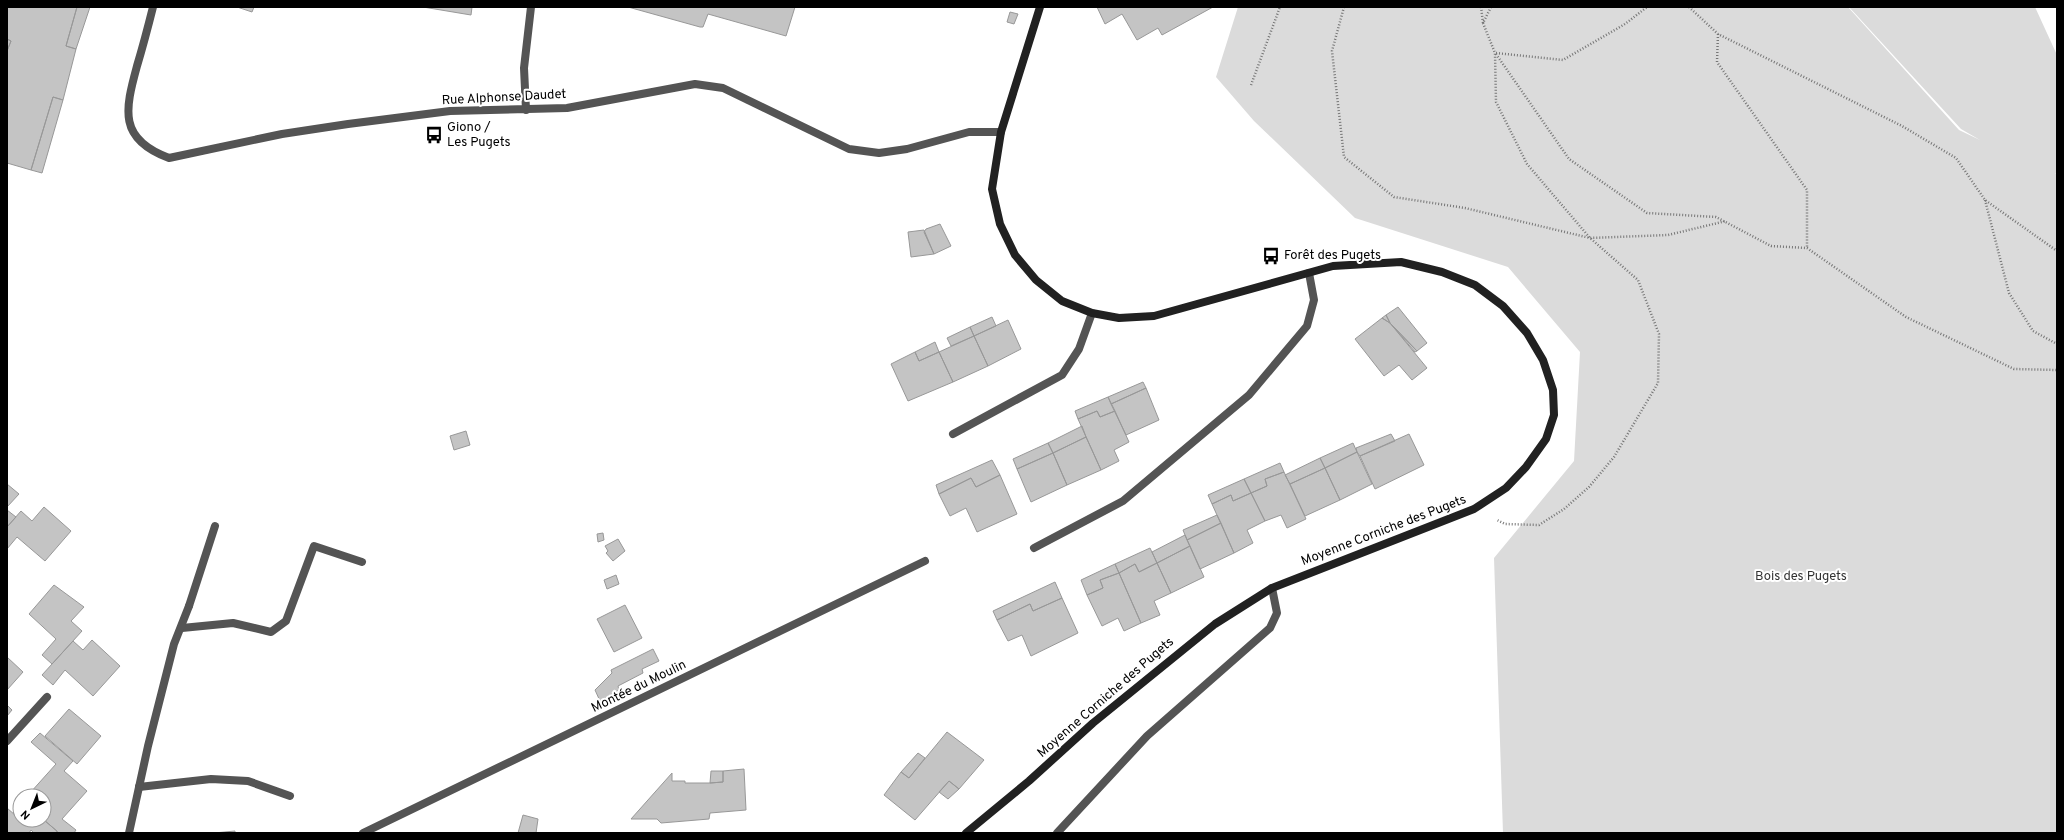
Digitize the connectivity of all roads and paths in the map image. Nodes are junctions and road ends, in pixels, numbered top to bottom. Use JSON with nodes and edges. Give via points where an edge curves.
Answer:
{"nodes":[{"id":1,"x":153,"y":7,"type":"edge"},
{"id":2,"x":531,"y":7,"type":"edge"},
{"id":3,"x":1040,"y":7,"type":"edge"},
{"id":4,"x":1280,"y":7,"type":"edge"},
{"id":5,"x":1344,"y":7,"type":"edge"},
{"id":6,"x":1481,"y":7,"type":"edge"},
{"id":7,"x":1491,"y":7,"type":"edge"},
{"id":8,"x":1647,"y":7,"type":"edge"},
{"id":9,"x":1689,"y":7,"type":"edge"},
{"id":10,"x":1484,"y":23,"type":"junction"},
{"id":11,"x":1718,"y":34,"type":"junction"},
{"id":12,"x":1495,"y":53,"type":"junction"},
{"id":13,"x":1251,"y":85,"type":"dead end"},
{"id":14,"x":526,"y":110,"type":"junction"},
{"id":15,"x":1001,"y":132,"type":"junction"},
{"id":16,"x":1985,"y":200,"type":"junction"},
{"id":17,"x":1726,"y":221,"type":"junction"},
{"id":18,"x":1590,"y":238,"type":"junction"},
{"id":19,"x":1807,"y":248,"type":"junction"},
{"id":20,"x":2057,"y":251,"type":"edge"},
{"id":21,"x":1309,"y":273,"type":"junction"},
{"id":22,"x":1092,"y":313,"type":"junction"},
{"id":23,"x":2057,"y":344,"type":"edge"},
{"id":24,"x":2057,"y":370,"type":"edge"},
{"id":25,"x":952,"y":434,"type":"dead end"},
{"id":26,"x":1474,"y":509,"type":"junction"},
{"id":27,"x":215,"y":526,"type":"dead end"},
{"id":28,"x":1034,"y":548,"type":"dead end"},
{"id":29,"x":926,"y":561,"type":"dead end"},
{"id":30,"x":362,"y":562,"type":"dead end"},
{"id":31,"x":1272,"y":588,"type":"junction"},
{"id":32,"x":182,"y":628,"type":"junction"},
{"id":33,"x":47,"y":697,"type":"dead end"},
{"id":34,"x":7,"y":741,"type":"edge"},
{"id":35,"x":139,"y":787,"type":"junction"},
{"id":36,"x":290,"y":796,"type":"dead end"},
{"id":37,"x":129,"y":833,"type":"edge"},
{"id":38,"x":363,"y":833,"type":"edge"},
{"id":39,"x":966,"y":833,"type":"edge"},
{"id":40,"x":1057,"y":833,"type":"edge"}],
"edges":[{"from":1,"to":14,"type":"street","name":"Rue Alphonse Daudet","via":[[127,110],[130,125],[138,140],[152,152],[169,158],[282,134],[348,124],[450,111]]},
{"from":2,"to":14,"type":"street","via":[[524,68]]},
{"from":3,"to":15,"type":"street","name":"Moyenne Corniche des Pugets"},
{"from":4,"to":13,"type":"path"},
{"from":5,"to":18,"type":"path","via":[[1332,51],[1344,157],[1394,197],[1465,208]]},
{"from":6,"to":10,"type":"path"},
{"from":7,"to":10,"type":"path"},
{"from":8,"to":12,"type":"path","via":[[1625,24],[1563,60]]},
{"from":9,"to":11,"type":"path"},
{"from":10,"to":12,"type":"path"},
{"from":11,"to":16,"type":"path","via":[[1902,126],[1956,158]]},
{"from":11,"to":19,"type":"path","via":[[1717,62],[1807,190]]},
{"from":12,"to":17,"type":"path","via":[[1569,159],[1647,213],[1716,217]]},
{"from":12,"to":18,"type":"path","via":[[1496,102],[1527,164]]},
{"from":14,"to":15,"type":"street","name":"Rue Alphonse Daudet","via":[[567,108],[695,84],[722,88],[849,148],[879,153],[907,149],[969,132]]},
{"from":15,"to":22,"type":"street","name":"Moyenne Corniche des Pugets","via":[[992,189],[1000,224],[1015,255],[1036,280],[1062,301]]},
{"from":16,"to":20,"type":"path"},
{"from":16,"to":23,"type":"path","via":[[2009,293],[2032,331]]},
{"from":17,"to":18,"type":"path","via":[[1668,235]]},
{"from":17,"to":19,"type":"path","via":[[1771,246]]},
{"from":18,"to":26,"type":"path","via":[[1638,280],[1659,334],[1658,383],[1614,457],[1589,487],[1564,509],[1539,525],[1505,524]]},
{"from":19,"to":24,"type":"path","via":[[1906,317],[2014,369]]},
{"from":21,"to":22,"type":"street","name":"Moyenne Corniche des Pugets","via":[[1154,316],[1119,318]]},
{"from":21,"to":26,"type":"street","name":"Moyenne Corniche des Pugets","via":[[1333,266],[1401,262],[1442,272],[1475,285],[1503,306],[1527,333],[1543,360],[1553,390],[1554,415],[1546,439],[1526,467],[1506,488]]},
{"from":21,"to":28,"type":"street","via":[[1314,300],[1307,326],[1249,395],[1123,501]]},
{"from":22,"to":25,"type":"street","via":[[1080,349],[1062,375]]},
{"from":26,"to":31,"type":"street","name":"Moyenne Corniche des Pugets"},
{"from":27,"to":32,"type":"street"},
{"from":29,"to":38,"type":"street","name":"Montée du Moulin"},
{"from":30,"to":32,"type":"street","via":[[314,546],[286,620],[271,632],[233,623]]},
{"from":31,"to":39,"type":"street","name":"Moyenne Corniche des Pugets","via":[[1215,624],[1185,647]]},
{"from":31,"to":40,"type":"street","via":[[1277,613],[1270,628],[1147,736]]},
{"from":32,"to":35,"type":"street","via":[[174,644]]},
{"from":33,"to":34,"type":"street"},
{"from":35,"to":36,"type":"street","via":[[211,779],[248,781]]},
{"from":35,"to":37,"type":"street"}]}
